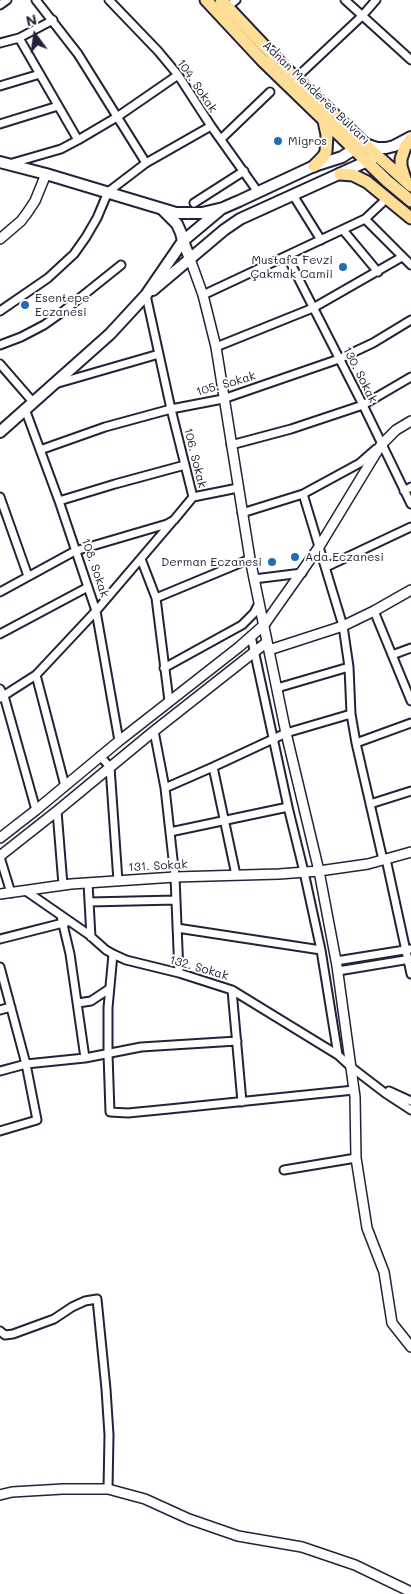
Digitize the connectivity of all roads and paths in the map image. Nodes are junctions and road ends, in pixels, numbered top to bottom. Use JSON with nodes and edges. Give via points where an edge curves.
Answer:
{"nodes":[{"id":1,"x":7,"y":0,"type":"edge"},
{"id":2,"x":36,"y":0,"type":"edge"},
{"id":3,"x":109,"y":0,"type":"edge"},
{"id":4,"x":206,"y":0,"type":"edge"},
{"id":5,"x":345,"y":0,"type":"edge"},
{"id":6,"x":376,"y":0,"type":"edge"},
{"id":7,"x":228,"y":2,"type":"edge"},
{"id":8,"x":0,"y":5,"type":"edge"},
{"id":9,"x":362,"y":16,"type":"junction"},
{"id":10,"x":52,"y":20,"type":"junction"},
{"id":11,"x":19,"y":38,"type":"junction"},
{"id":12,"x":0,"y":43,"type":"edge"},
{"id":13,"x":411,"y":58,"type":"edge"},
{"id":14,"x":40,"y":74,"type":"junction"},
{"id":15,"x":178,"y":75,"type":"junction"},
{"id":16,"x":296,"y":78,"type":"junction"},
{"id":17,"x":0,"y":86,"type":"edge"},
{"id":18,"x":270,"y":92,"type":"dead end"},
{"id":19,"x":58,"y":106,"type":"junction"},
{"id":20,"x":117,"y":117,"type":"junction"},
{"id":21,"x":324,"y":120,"type":"junction"},
{"id":22,"x":0,"y":124,"type":"edge"},
{"id":23,"x":211,"y":126,"type":"junction"},
{"id":24,"x":411,"y":138,"type":"edge"},
{"id":25,"x":221,"y":139,"type":"junction"},
{"id":26,"x":78,"y":140,"type":"junction"},
{"id":27,"x":359,"y":147,"type":"junction"},
{"id":28,"x":378,"y":156,"type":"junction"},
{"id":29,"x":366,"y":161,"type":"junction"},
{"id":30,"x":4,"y":163,"type":"edge"},
{"id":31,"x":146,"y":163,"type":"junction"},
{"id":32,"x":314,"y":166,"type":"junction"},
{"id":33,"x":244,"y":171,"type":"junction"},
{"id":34,"x":46,"y":174,"type":"junction"},
{"id":35,"x":340,"y":174,"type":"junction"},
{"id":36,"x":408,"y":183,"type":"edge"},
{"id":37,"x":108,"y":192,"type":"junction"},
{"id":38,"x":258,"y":192,"type":"junction"},
{"id":39,"x":293,"y":195,"type":"junction"},
{"id":40,"x":411,"y":201,"type":"edge"},
{"id":41,"x":194,"y":203,"type":"dead end"},
{"id":42,"x":382,"y":203,"type":"dead end"},
{"id":43,"x":223,"y":208,"type":"junction"},
{"id":44,"x":163,"y":209,"type":"junction"},
{"id":45,"x":189,"y":213,"type":"junction"},
{"id":46,"x":411,"y":218,"type":"edge"},
{"id":47,"x":365,"y":219,"type":"junction"},
{"id":48,"x":202,"y":224,"type":"junction"},
{"id":49,"x":343,"y":230,"type":"junction"},
{"id":50,"x":215,"y":238,"type":"junction"},
{"id":51,"x":0,"y":239,"type":"edge"},
{"id":52,"x":321,"y":240,"type":"junction"},
{"id":53,"x":183,"y":241,"type":"junction"},
{"id":54,"x":287,"y":256,"type":"junction"},
{"id":55,"x":402,"y":257,"type":"junction"},
{"id":56,"x":190,"y":259,"type":"junction"},
{"id":57,"x":121,"y":265,"type":"dead end"},
{"id":58,"x":411,"y":265,"type":"edge"},
{"id":59,"x":378,"y":272,"type":"junction"},
{"id":60,"x":203,"y":294,"type":"junction"},
{"id":61,"x":146,"y":295,"type":"junction"},
{"id":62,"x":313,"y":308,"type":"junction"},
{"id":63,"x":0,"y":311,"type":"edge"},
{"id":64,"x":411,"y":320,"type":"edge"},
{"id":65,"x":0,"y":345,"type":"edge"},
{"id":66,"x":216,"y":348,"type":"junction"},
{"id":67,"x":159,"y":354,"type":"junction"},
{"id":68,"x":340,"y":359,"type":"junction"},
{"id":69,"x":0,"y":364,"type":"edge"},
{"id":70,"x":411,"y":377,"type":"edge"},
{"id":71,"x":53,"y":385,"type":"junction"},
{"id":72,"x":223,"y":399,"type":"junction"},
{"id":73,"x":363,"y":404,"type":"junction"},
{"id":74,"x":29,"y":406,"type":"junction"},
{"id":75,"x":171,"y":409,"type":"junction"},
{"id":76,"x":411,"y":421,"type":"edge"},
{"id":77,"x":0,"y":432,"type":"edge"},
{"id":78,"x":231,"y":445,"type":"junction"},
{"id":79,"x":381,"y":445,"type":"junction"},
{"id":80,"x":40,"y":450,"type":"junction"},
{"id":81,"x":185,"y":465,"type":"junction"},
{"id":82,"x":238,"y":488,"type":"junction"},
{"id":83,"x":408,"y":489,"type":"edge"},
{"id":84,"x":303,"y":494,"type":"junction"},
{"id":85,"x":0,"y":497,"type":"edge"},
{"id":86,"x":193,"y":497,"type":"junction"},
{"id":87,"x":59,"y":502,"type":"junction"},
{"id":88,"x":411,"y":504,"type":"edge"},
{"id":89,"x":242,"y":512,"type":"junction"},
{"id":90,"x":174,"y":520,"type":"junction"},
{"id":91,"x":411,"y":527,"type":"edge"},
{"id":92,"x":319,"y":547,"type":"junction"},
{"id":93,"x":76,"y":550,"type":"junction"},
{"id":94,"x":141,"y":559,"type":"junction"},
{"id":95,"x":250,"y":559,"type":"junction"},
{"id":96,"x":326,"y":568,"type":"junction"},
{"id":97,"x":302,"y":573,"type":"junction"},
{"id":98,"x":28,"y":576,"type":"junction"},
{"id":99,"x":254,"y":579,"type":"junction"},
{"id":100,"x":88,"y":587,"type":"junction"},
{"id":101,"x":411,"y":590,"type":"edge"},
{"id":102,"x":0,"y":592,"type":"edge"},
{"id":103,"x":156,"y":598,"type":"junction"},
{"id":104,"x":259,"y":603,"type":"junction"},
{"id":105,"x":374,"y":611,"type":"junction"},
{"id":106,"x":96,"y":612,"type":"junction"},
{"id":107,"x":264,"y":626,"type":"junction"},
{"id":108,"x":343,"y":626,"type":"junction"},
{"id":109,"x":0,"y":634,"type":"edge"},
{"id":110,"x":251,"y":636,"type":"junction"},
{"id":111,"x":268,"y":646,"type":"junction"},
{"id":112,"x":411,"y":648,"type":"edge"},
{"id":113,"x":254,"y":652,"type":"junction"},
{"id":114,"x":392,"y":655,"type":"junction"},
{"id":115,"x":349,"y":667,"type":"junction"},
{"id":116,"x":164,"y":668,"type":"junction"},
{"id":117,"x":36,"y":675,"type":"junction"},
{"id":118,"x":277,"y":688,"type":"junction"},
{"id":119,"x":1,"y":694,"type":"edge"},
{"id":120,"x":169,"y":701,"type":"junction"},
{"id":121,"x":411,"y":701,"type":"edge"},
{"id":122,"x":351,"y":714,"type":"junction"},
{"id":123,"x":411,"y":723,"type":"edge"},
{"id":124,"x":154,"y":731,"type":"junction"},
{"id":125,"x":286,"y":733,"type":"junction"},
{"id":126,"x":273,"y":740,"type":"junction"},
{"id":127,"x":119,"y":741,"type":"junction"},
{"id":128,"x":356,"y":742,"type":"junction"},
{"id":129,"x":100,"y":756,"type":"junction"},
{"id":130,"x":110,"y":767,"type":"junction"},
{"id":131,"x":213,"y":767,"type":"junction"},
{"id":132,"x":65,"y":786,"type":"junction"},
{"id":133,"x":165,"y":788,"type":"junction"},
{"id":134,"x":411,"y":791,"type":"edge"},
{"id":135,"x":370,"y":804,"type":"junction"},
{"id":136,"x":288,"y":807,"type":"junction"},
{"id":137,"x":36,"y":810,"type":"junction"},
{"id":138,"x":57,"y":811,"type":"junction"},
{"id":139,"x":225,"y":820,"type":"junction"},
{"id":140,"x":170,"y":832,"type":"junction"},
{"id":141,"x":0,"y":838,"type":"edge"},
{"id":142,"x":411,"y":852,"type":"edge"},
{"id":143,"x":0,"y":856,"type":"edge"},
{"id":144,"x":385,"y":859,"type":"junction"},
{"id":145,"x":319,"y":871,"type":"junction"},
{"id":146,"x":304,"y":872,"type":"junction"},
{"id":147,"x":236,"y":875,"type":"junction"},
{"id":148,"x":175,"y":878,"type":"junction"},
{"id":149,"x":118,"y":881,"type":"junction"},
{"id":150,"x":88,"y":883,"type":"junction"},
{"id":151,"x":63,"y":885,"type":"junction"},
{"id":152,"x":26,"y":891,"type":"junction"},
{"id":153,"x":11,"y":893,"type":"junction"},
{"id":154,"x":0,"y":894,"type":"edge"},
{"id":155,"x":176,"y":900,"type":"junction"},
{"id":156,"x":89,"y":902,"type":"junction"},
{"id":157,"x":67,"y":922,"type":"junction"},
{"id":158,"x":177,"y":928,"type":"junction"},
{"id":159,"x":91,"y":937,"type":"junction"},
{"id":160,"x":0,"y":939,"type":"edge"},
{"id":161,"x":408,"y":949,"type":"edge"},
{"id":162,"x":321,"y":950,"type":"junction"},
{"id":163,"x":113,"y":954,"type":"junction"},
{"id":164,"x":409,"y":959,"type":"edge"},
{"id":165,"x":336,"y":961,"type":"junction"},
{"id":166,"x":0,"y":967,"type":"edge"},
{"id":167,"x":338,"y":971,"type":"junction"},
{"id":168,"x":179,"y":973,"type":"junction"},
{"id":169,"x":411,"y":974,"type":"edge"},
{"id":170,"x":109,"y":989,"type":"junction"},
{"id":171,"x":232,"y":990,"type":"junction"},
{"id":172,"x":78,"y":1003,"type":"junction"},
{"id":173,"x":10,"y":1007,"type":"junction"},
{"id":174,"x":0,"y":1010,"type":"edge"},
{"id":175,"x":237,"y":1041,"type":"junction"},
{"id":176,"x":108,"y":1054,"type":"junction"},
{"id":177,"x":338,"y":1055,"type":"junction"},
{"id":178,"x":85,"y":1058,"type":"junction"},
{"id":179,"x":26,"y":1064,"type":"junction"},
{"id":180,"x":352,"y":1067,"type":"junction"},
{"id":181,"x":0,"y":1071,"type":"edge"},
{"id":182,"x":365,"y":1078,"type":"junction"},
{"id":183,"x":354,"y":1090,"type":"junction"},
{"id":184,"x":411,"y":1100,"type":"edge"},
{"id":185,"x":242,"y":1102,"type":"junction"},
{"id":186,"x":411,"y":1110,"type":"edge"},
{"id":187,"x":0,"y":1131,"type":"edge"},
{"id":188,"x":356,"y":1158,"type":"junction"},
{"id":189,"x":284,"y":1170,"type":"dead end"},
{"id":190,"x":0,"y":1331,"type":"edge"},
{"id":191,"x":411,"y":1347,"type":"edge"},
{"id":192,"x":108,"y":1489,"type":"junction"},
{"id":193,"x":0,"y":1495,"type":"edge"},
{"id":194,"x":411,"y":1592,"type":"edge"}],
"edges":[{"from":1,"to":8,"type":"street"},
{"from":2,"to":10,"type":"street"},
{"from":3,"to":15,"type":"street","name":"104. Sokak"},
{"from":4,"to":21,"type":"main road","name":"Adnan Menderes Bulvarı"},
{"from":5,"to":9,"type":"street"},
{"from":6,"to":9,"type":"street"},
{"from":7,"to":16,"type":"main road","name":"Adnan Menderes Bulvarı"},
{"from":9,"to":13,"type":"street"},
{"from":9,"to":16,"type":"street"},
{"from":10,"to":11,"type":"street"},
{"from":10,"to":20,"type":"street","via":[[78,54]]},
{"from":11,"to":12,"type":"street"},
{"from":11,"to":14,"type":"street"},
{"from":14,"to":17,"type":"street"},
{"from":14,"to":19,"type":"street"},
{"from":15,"to":20,"type":"street"},
{"from":15,"to":23,"type":"street","name":"104. Sokak"},
{"from":16,"to":27,"type":"main road","name":"Adnan Menderes Bulvarı"},
{"from":18,"to":25,"type":"street"},
{"from":19,"to":22,"type":"street"},
{"from":19,"to":26,"type":"street"},
{"from":20,"to":26,"type":"street"},
{"from":20,"to":31,"type":"street"},
{"from":21,"to":27,"type":"main road","name":"Adnan Menderes Bulvarı"},
{"from":21,"to":32,"type":"main road","via":[[326,152]]},
{"from":23,"to":25,"type":"street","name":"104. Sokak"},
{"from":23,"to":31,"type":"street"},
{"from":24,"to":27,"type":"main road","via":[[386,148]]},
{"from":24,"to":28,"type":"main road"},
{"from":24,"to":36,"type":"main road","via":[[401,159]]},
{"from":25,"to":33,"type":"street","name":"104. Sokak"},
{"from":26,"to":30,"type":"street","via":[[61,149]]},
{"from":27,"to":28,"type":"main road","name":"Adnan Menderes Bulvarı"},
{"from":27,"to":29,"type":"main road","name":"Adnan Menderes Bulvarı"},
{"from":27,"to":32,"type":"main road","via":[[342,158]]},
{"from":28,"to":29,"type":"main road"},
{"from":28,"to":36,"type":"main road","name":"Adnan Menderes Bulvarı"},
{"from":29,"to":35,"type":"main road"},
{"from":29,"to":40,"type":"main road","name":"Adnan Menderes Bulvarı"},
{"from":30,"to":34,"type":"main road"},
{"from":31,"to":37,"type":"street"},
{"from":32,"to":38,"type":"main road"},
{"from":33,"to":38,"type":"street","name":"104. Sokak"},
{"from":33,"to":41,"type":"street"},
{"from":34,"to":37,"type":"main road"},
{"from":34,"to":51,"type":"street","via":[[35,201],[24,217]]},
{"from":35,"to":39,"type":"main road"},
{"from":35,"to":46,"type":"main road","via":[[367,182]]},
{"from":37,"to":44,"type":"main road"},
{"from":37,"to":63,"type":"street","via":[[97,218],[74,254],[48,278]]},
{"from":38,"to":43,"type":"main road"},
{"from":39,"to":50,"type":"main road","via":[[240,219]]},
{"from":39,"to":52,"type":"street"},
{"from":42,"to":47,"type":"street"},
{"from":43,"to":45,"type":"main road"},
{"from":43,"to":48,"type":"main road"},
{"from":44,"to":45,"type":"main road"},
{"from":44,"to":53,"type":"main road","via":[[177,224]]},
{"from":45,"to":48,"type":"main road"},
{"from":47,"to":49,"type":"street"},
{"from":47,"to":55,"type":"street"},
{"from":48,"to":50,"type":"main road"},
{"from":48,"to":53,"type":"main road"},
{"from":49,"to":52,"type":"street"},
{"from":49,"to":59,"type":"street"},
{"from":50,"to":56,"type":"main road"},
{"from":52,"to":54,"type":"street"},
{"from":53,"to":56,"type":"main road"},
{"from":53,"to":61,"type":"main road"},
{"from":54,"to":60,"type":"street"},
{"from":54,"to":62,"type":"street","name":"130. Sokak"},
{"from":55,"to":58,"type":"street"},
{"from":55,"to":59,"type":"street"},
{"from":56,"to":60,"type":"street"},
{"from":56,"to":61,"type":"main road"},
{"from":57,"to":65,"type":"street","via":[[44,325]]},
{"from":59,"to":62,"type":"street"},
{"from":60,"to":66,"type":"street"},
{"from":61,"to":67,"type":"street","name":"106. Sokak"},
{"from":61,"to":71,"type":"main road","via":[[110,334]]},
{"from":62,"to":66,"type":"street"},
{"from":62,"to":68,"type":"street","name":"130. Sokak"},
{"from":64,"to":68,"type":"street","name":"105. Sokak"},
{"from":66,"to":72,"type":"street"},
{"from":67,"to":71,"type":"street"},
{"from":67,"to":75,"type":"street","name":"106. Sokak"},
{"from":68,"to":72,"type":"street","name":"105. Sokak"},
{"from":68,"to":73,"type":"street","name":"130. Sokak"},
{"from":69,"to":74,"type":"street"},
{"from":70,"to":73,"type":"street"},
{"from":71,"to":74,"type":"main road"},
{"from":72,"to":75,"type":"street","name":"105. Sokak"},
{"from":72,"to":78,"type":"street"},
{"from":73,"to":78,"type":"street"},
{"from":73,"to":79,"type":"street","name":"130. Sokak"},
{"from":74,"to":77,"type":"main road"},
{"from":74,"to":80,"type":"street","name":"108. Sokak"},
{"from":75,"to":80,"type":"street","name":"105. Sokak","via":[[105,427]]},
{"from":75,"to":81,"type":"street","name":"106. Sokak"},
{"from":76,"to":79,"type":"street"},
{"from":78,"to":82,"type":"street"},
{"from":79,"to":83,"type":"street","name":"130. Sokak"},
{"from":79,"to":84,"type":"street","via":[[360,462]]},
{"from":79,"to":92,"type":"street"},
{"from":80,"to":87,"type":"street","name":"108. Sokak"},
{"from":81,"to":86,"type":"street","name":"106. Sokak"},
{"from":81,"to":87,"type":"street"},
{"from":82,"to":86,"type":"street"},
{"from":82,"to":89,"type":"street"},
{"from":83,"to":88,"type":"street","name":"130. Sokak"},
{"from":84,"to":89,"type":"street"},
{"from":84,"to":92,"type":"street"},
{"from":85,"to":98,"type":"street"},
{"from":86,"to":90,"type":"street","name":"106. Sokak"},
{"from":87,"to":93,"type":"street","name":"108. Sokak"},
{"from":89,"to":95,"type":"street"},
{"from":90,"to":93,"type":"street"},
{"from":90,"to":94,"type":"street","name":"106. Sokak"},
{"from":91,"to":96,"type":"street"},
{"from":92,"to":96,"type":"street"},
{"from":92,"to":97,"type":"street"},
{"from":93,"to":98,"type":"street"},
{"from":93,"to":100,"type":"street","name":"108. Sokak"},
{"from":94,"to":103,"type":"street"},
{"from":94,"to":106,"type":"street","name":"106. Sokak"},
{"from":95,"to":99,"type":"street"},
{"from":95,"to":103,"type":"street"},
{"from":96,"to":108,"type":"street"},
{"from":97,"to":99,"type":"street"},
{"from":97,"to":107,"type":"street"},
{"from":98,"to":102,"type":"street"},
{"from":99,"to":104,"type":"street"},
{"from":100,"to":106,"type":"street","name":"108. Sokak"},
{"from":100,"to":109,"type":"street"},
{"from":101,"to":105,"type":"street"},
{"from":103,"to":116,"type":"street"},
{"from":104,"to":107,"type":"street"},
{"from":104,"to":116,"type":"street","via":[[242,625]]},
{"from":105,"to":108,"type":"street"},
{"from":105,"to":114,"type":"street"},
{"from":106,"to":117,"type":"street","name":"106. Sokak"},
{"from":106,"to":127,"type":"street","name":"108. Sokak"},
{"from":107,"to":110,"type":"street"},
{"from":107,"to":111,"type":"street"},
{"from":108,"to":111,"type":"street"},
{"from":108,"to":115,"type":"street"},
{"from":110,"to":113,"type":"street"},
{"from":110,"to":120,"type":"street"},
{"from":111,"to":113,"type":"street"},
{"from":111,"to":118,"type":"street"},
{"from":112,"to":114,"type":"street"},
{"from":113,"to":124,"type":"street"},
{"from":113,"to":126,"type":"street"},
{"from":114,"to":121,"type":"street"},
{"from":115,"to":118,"type":"street"},
{"from":115,"to":122,"type":"street"},
{"from":116,"to":120,"type":"street"},
{"from":117,"to":119,"type":"street","name":"106. Sokak"},
{"from":117,"to":132,"type":"street"},
{"from":118,"to":125,"type":"street"},
{"from":119,"to":137,"type":"street"},
{"from":120,"to":127,"type":"street"},
{"from":122,"to":125,"type":"street"},
{"from":122,"to":128,"type":"street"},
{"from":123,"to":128,"type":"street"},
{"from":124,"to":130,"type":"street"},
{"from":124,"to":133,"type":"street"},
{"from":125,"to":126,"type":"street"},
{"from":125,"to":145,"type":"street"},
{"from":126,"to":131,"type":"street"},
{"from":126,"to":136,"type":"street"},
{"from":127,"to":129,"type":"street"},
{"from":128,"to":135,"type":"street"},
{"from":129,"to":130,"type":"street"},
{"from":129,"to":132,"type":"street"},
{"from":130,"to":138,"type":"street"},
{"from":130,"to":149,"type":"street"},
{"from":131,"to":133,"type":"street"},
{"from":131,"to":139,"type":"street"},
{"from":132,"to":137,"type":"street"},
{"from":133,"to":140,"type":"street"},
{"from":134,"to":135,"type":"street"},
{"from":135,"to":144,"type":"street"},
{"from":136,"to":139,"type":"street"},
{"from":136,"to":146,"type":"street"},
{"from":137,"to":141,"type":"street"},
{"from":138,"to":143,"type":"street"},
{"from":138,"to":151,"type":"street"},
{"from":139,"to":140,"type":"street"},
{"from":139,"to":147,"type":"street"},
{"from":140,"to":148,"type":"street"},
{"from":142,"to":144,"type":"street","name":"131. Sokak"},
{"from":143,"to":153,"type":"street"},
{"from":144,"to":145,"type":"street","name":"131. Sokak"},
{"from":144,"to":161,"type":"street"},
{"from":145,"to":146,"type":"street","name":"131. Sokak"},
{"from":145,"to":165,"type":"street"},
{"from":146,"to":147,"type":"street","name":"131. Sokak"},
{"from":146,"to":162,"type":"street"},
{"from":147,"to":148,"type":"street","name":"131. Sokak"},
{"from":148,"to":149,"type":"street","name":"131. Sokak"},
{"from":148,"to":155,"type":"street"},
{"from":149,"to":150,"type":"street","name":"131. Sokak"},
{"from":150,"to":151,"type":"street","name":"131. Sokak"},
{"from":150,"to":156,"type":"street"},
{"from":151,"to":152,"type":"street","name":"131. Sokak"},
{"from":152,"to":153,"type":"street","name":"131. Sokak"},
{"from":152,"to":157,"type":"street"},
{"from":153,"to":154,"type":"street","name":"131. Sokak"},
{"from":155,"to":156,"type":"street"},
{"from":155,"to":158,"type":"street"},
{"from":156,"to":159,"type":"street"},
{"from":157,"to":159,"type":"street","name":"132. Sokak"},
{"from":157,"to":160,"type":"street"},
{"from":157,"to":172,"type":"street"},
{"from":158,"to":162,"type":"street"},
{"from":158,"to":168,"type":"street"},
{"from":159,"to":163,"type":"street","name":"132. Sokak"},
{"from":161,"to":164,"type":"street"},
{"from":161,"to":165,"type":"street"},
{"from":162,"to":177,"type":"street"},
{"from":163,"to":168,"type":"street","name":"132. Sokak"},
{"from":163,"to":170,"type":"street"},
{"from":164,"to":167,"type":"street"},
{"from":164,"to":169,"type":"street"},
{"from":165,"to":167,"type":"street"},
{"from":166,"to":173,"type":"street"},
{"from":167,"to":180,"type":"street"},
{"from":168,"to":171,"type":"street","name":"132. Sokak"},
{"from":170,"to":172,"type":"street","via":[[91,1000]]},
{"from":170,"to":176,"type":"street"},
{"from":171,"to":175,"type":"street"},
{"from":171,"to":177,"type":"street","name":"132. Sokak"},
{"from":172,"to":178,"type":"street"},
{"from":173,"to":174,"type":"street"},
{"from":173,"to":179,"type":"street"},
{"from":175,"to":176,"type":"street","via":[[162,1045]]},
{"from":175,"to":185,"type":"street"},
{"from":176,"to":178,"type":"street"},
{"from":176,"to":185,"type":"street","via":[[110,1112]]},
{"from":177,"to":180,"type":"street","name":"132. Sokak"},
{"from":178,"to":179,"type":"street"},
{"from":179,"to":181,"type":"street"},
{"from":179,"to":187,"type":"street","via":[[37,1120]]},
{"from":180,"to":182,"type":"street","name":"132. Sokak"},
{"from":180,"to":183,"type":"street"},
{"from":182,"to":184,"type":"street"},
{"from":182,"to":186,"type":"street","name":"132. Sokak"},
{"from":183,"to":185,"type":"street"},
{"from":183,"to":188,"type":"street"},
{"from":188,"to":189,"type":"street"},
{"from":188,"to":191,"type":"street","via":[[367,1228],[384,1272],[390,1318]]},
{"from":190,"to":192,"type":"street","via":[[5,1335],[13,1334],[54,1319],[85,1301],[97,1299],[108,1416]]},
{"from":192,"to":193,"type":"street"},
{"from":192,"to":194,"type":"street","via":[[145,1499],[238,1536],[302,1547],[355,1565]]}]}
